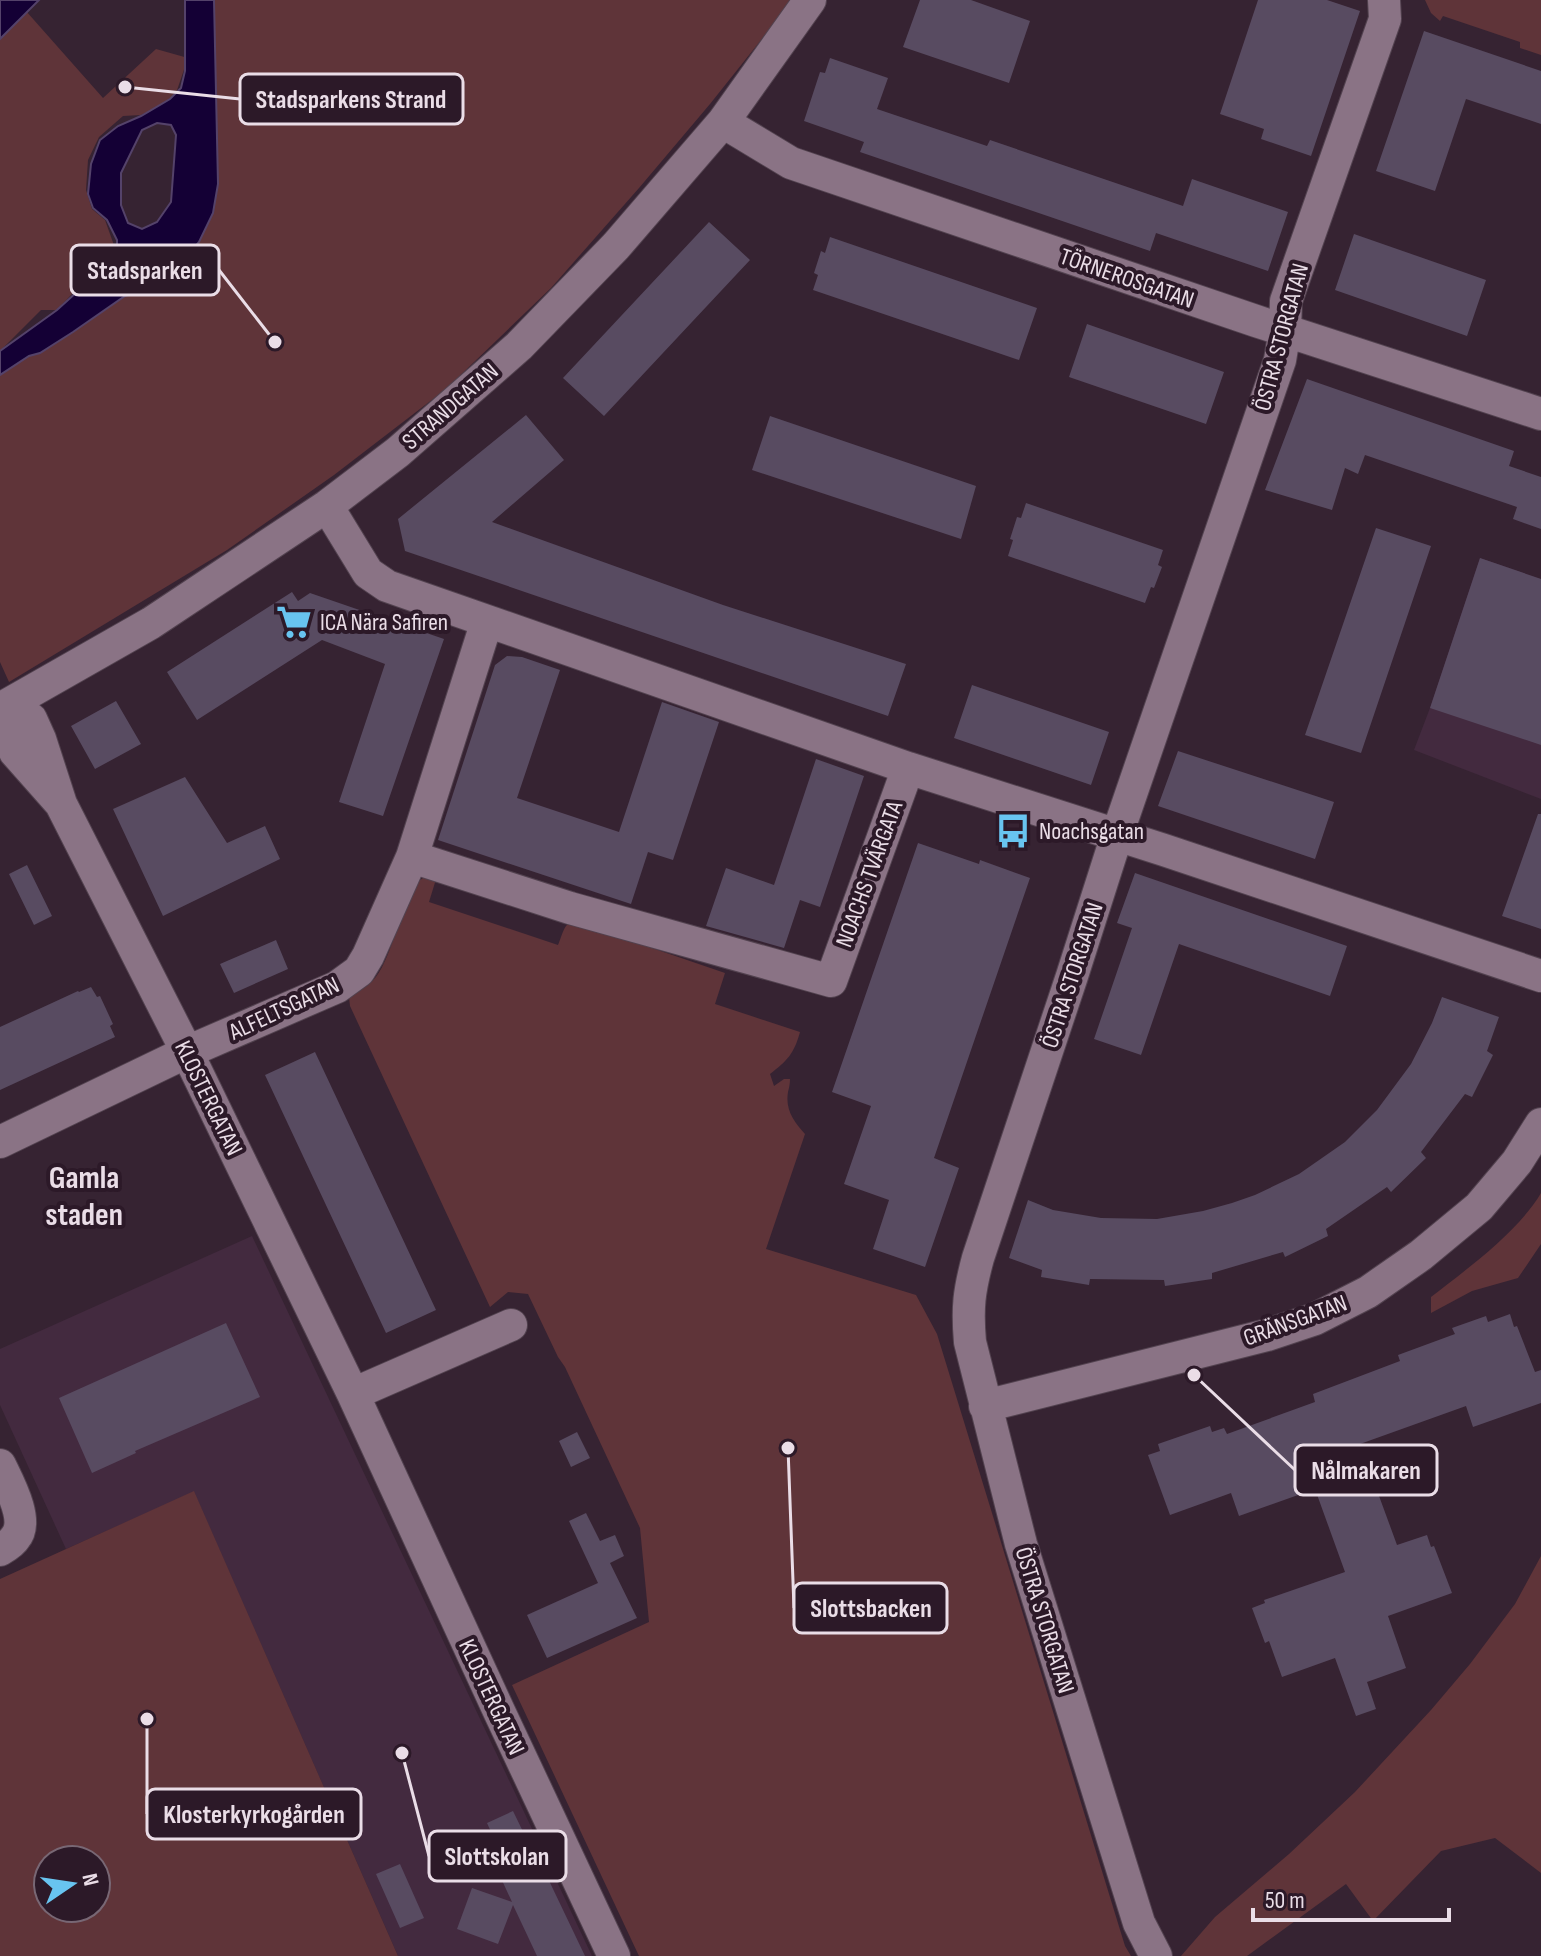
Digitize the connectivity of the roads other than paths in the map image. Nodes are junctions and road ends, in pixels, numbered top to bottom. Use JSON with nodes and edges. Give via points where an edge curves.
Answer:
{"nodes":[{"id":1,"x":810,"y":0,"type":"edge"},
{"id":2,"x":1385,"y":0,"type":"edge"},
{"id":3,"x":723,"y":122,"type":"junction"},
{"id":4,"x":1285,"y":330,"type":"junction"},
{"id":5,"x":1541,"y":414,"type":"edge"},
{"id":6,"x":327,"y":506,"type":"junction"},
{"id":7,"x":487,"y":621,"type":"junction"},
{"id":8,"x":4,"y":706,"type":"edge"},
{"id":9,"x":908,"y":768,"type":"junction"},
{"id":10,"x":1117,"y":835,"type":"junction"},
{"id":11,"x":412,"y":857,"type":"junction"},
{"id":12,"x":1541,"y":976,"type":"edge"},
{"id":13,"x":187,"y":1052,"type":"junction"},
{"id":14,"x":1541,"y":1124,"type":"edge"},
{"id":15,"x":0,"y":1142,"type":"edge"},
{"id":16,"x":511,"y":1325,"type":"dead end"},
{"id":17,"x":353,"y":1394,"type":"junction"},
{"id":18,"x":985,"y":1406,"type":"junction"},
{"id":19,"x":0,"y":1465,"type":"edge"},
{"id":20,"x":0,"y":1550,"type":"edge"},
{"id":21,"x":614,"y":1956,"type":"edge"},
{"id":22,"x":1156,"y":1956,"type":"edge"}],
"edges":[{"from":1,"to":3,"type":"street","name":"STRANDGATAN"},
{"from":2,"to":4,"type":"street","name":"ÖSTRA STORGATAN","via":[[1385,19],[1286,301]]},
{"from":3,"to":4,"type":"street","name":"TÖRNEROSGATAN","via":[[791,163]]},
{"from":3,"to":6,"type":"street","name":"STRANDGATAN","via":[[616,246],[519,346]]},
{"from":4,"to":5,"type":"street","name":"TÖRNEROSGATAN"},
{"from":4,"to":10,"type":"street","name":"ÖSTRA STORGATAN","via":[[1280,360]]},
{"from":6,"to":7,"type":"street","via":[[368,573],[387,586]]},
{"from":6,"to":8,"type":"street","name":"STRANDGATAN","via":[[151,623]]},
{"from":7,"to":9,"type":"street"},
{"from":7,"to":11,"type":"street","name":"ALFELTSGATAN"},
{"from":8,"to":13,"type":"street","name":"KLOSTERGATAN","via":[[15,752],[61,804]]},
{"from":9,"to":10,"type":"street"},
{"from":9,"to":11,"type":"street","name":"NOACHS TVÄRGATA","via":[[831,981],[570,908]]},
{"from":10,"to":12,"type":"street"},
{"from":10,"to":18,"type":"street","name":"ÖSTRA STORGATAN","via":[[970,1290],[970,1342]]},
{"from":11,"to":13,"type":"street","name":"ALFELTSGATAN","via":[[359,971],[337,987]]},
{"from":13,"to":15,"type":"street","name":"ALFELTSGATAN"},
{"from":13,"to":17,"type":"street","name":"KLOSTERGATAN"},
{"from":14,"to":18,"type":"street","name":"GRÄNSGATAN","via":[[1479,1207],[1368,1292],[1315,1319]]},
{"from":16,"to":17,"type":"street"},
{"from":17,"to":21,"type":"street","name":"KLOSTERGATAN"},
{"from":18,"to":22,"type":"street","name":"ÖSTRA STORGATAN","via":[[1044,1619],[1139,1923]]},
{"from":19,"to":20,"type":"street","via":[[20,1524],[17,1537]]}]}
